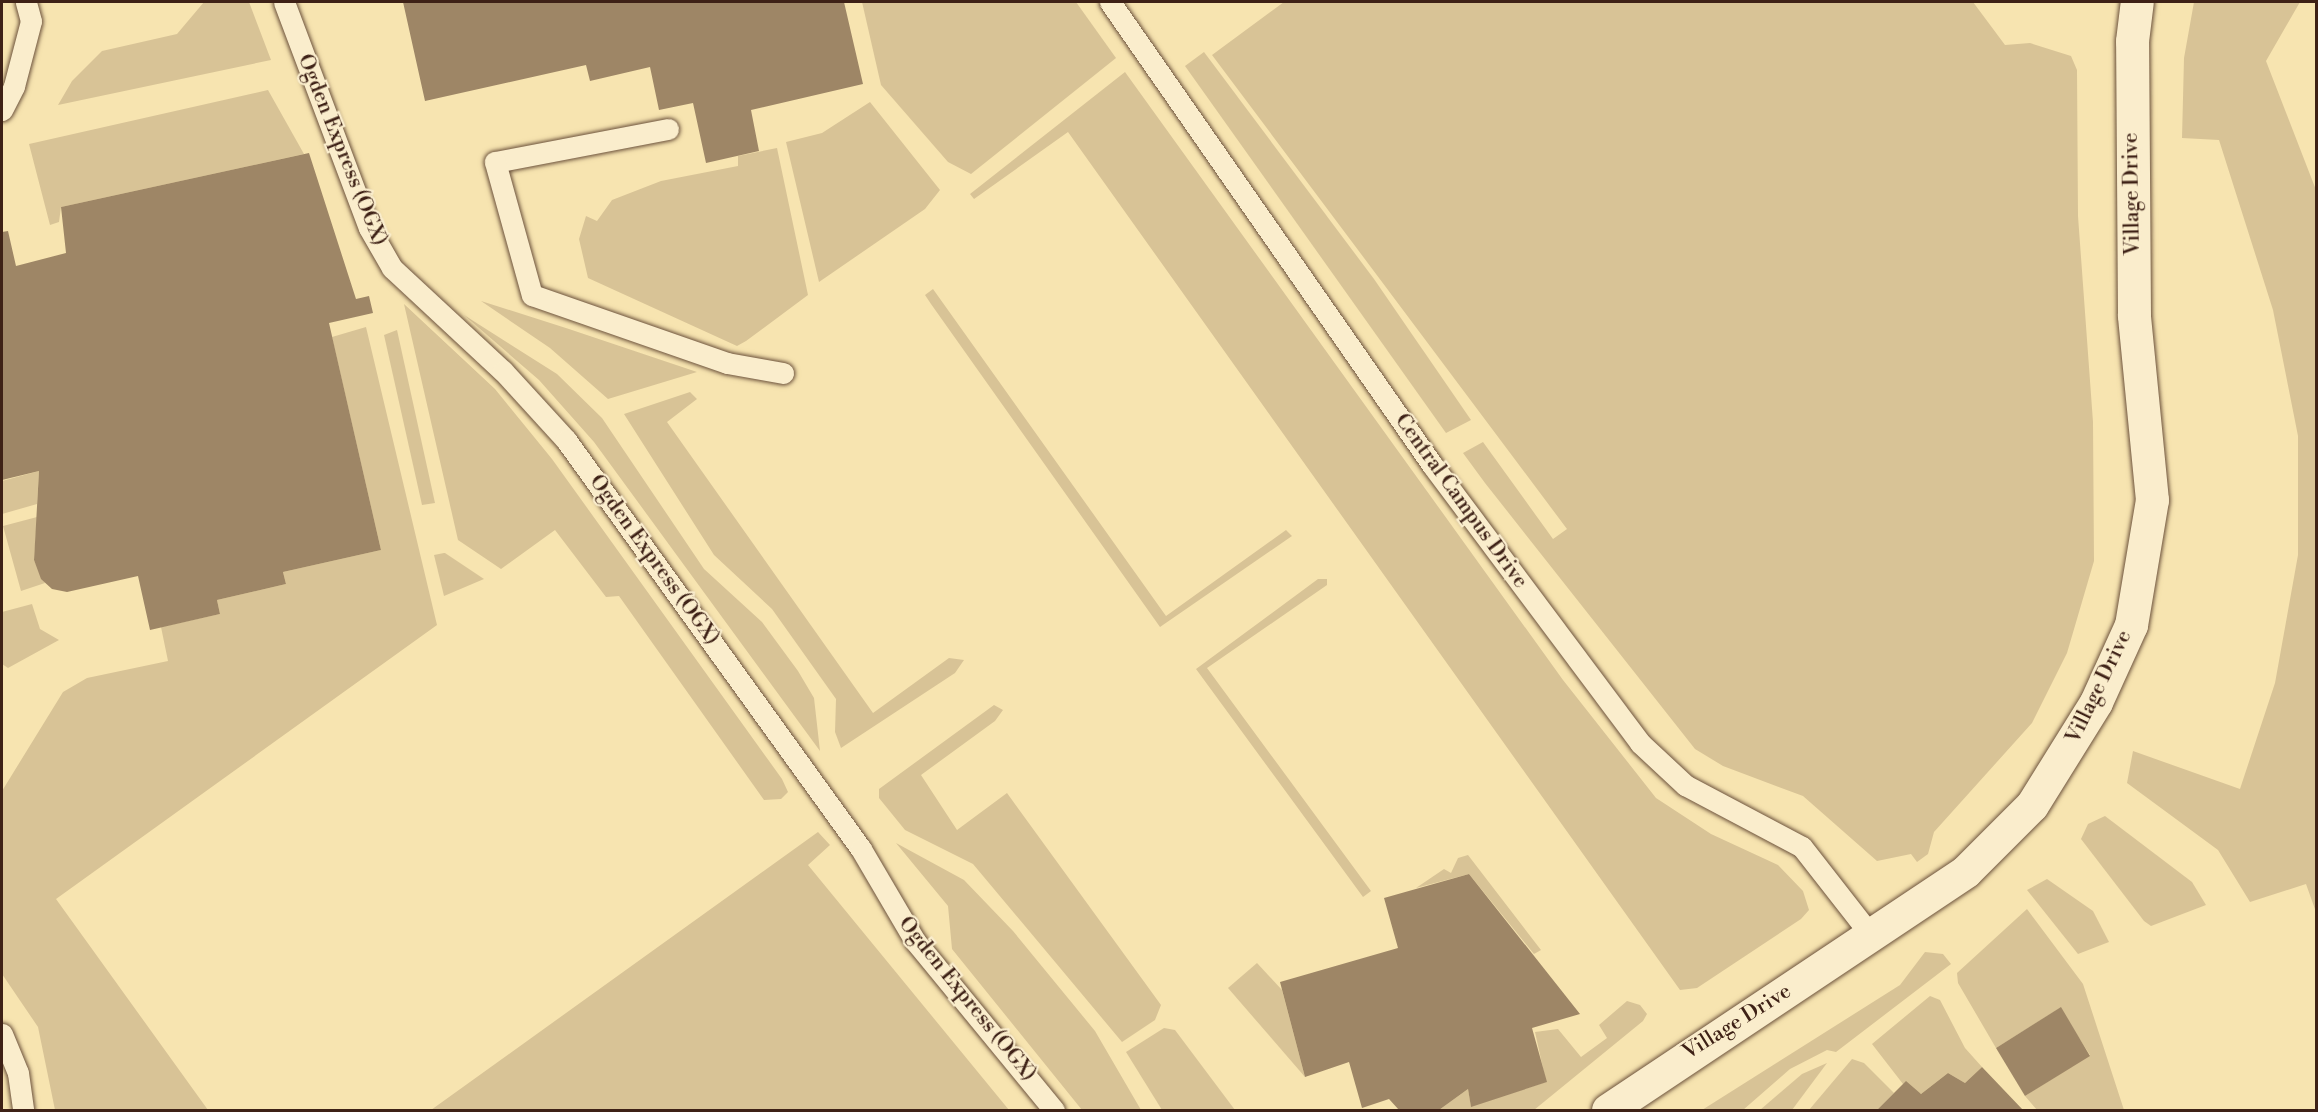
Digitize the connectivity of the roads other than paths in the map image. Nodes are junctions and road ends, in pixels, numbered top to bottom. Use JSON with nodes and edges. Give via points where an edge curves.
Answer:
{"nodes":[{"id":1,"x":26,"y":2,"type":"edge"},
{"id":2,"x":284,"y":2,"type":"edge"},
{"id":3,"x":1110,"y":2,"type":"edge"},
{"id":4,"x":2137,"y":2,"type":"edge"},
{"id":5,"x":2,"y":110,"type":"edge"},
{"id":6,"x":668,"y":129,"type":"dead end"},
{"id":7,"x":783,"y":373,"type":"dead end"},
{"id":8,"x":1873,"y":938,"type":"junction"},
{"id":9,"x":2,"y":1034,"type":"edge"},
{"id":10,"x":23,"y":1110,"type":"edge"},
{"id":11,"x":1054,"y":1110,"type":"edge"},
{"id":12,"x":1608,"y":1110,"type":"edge"}],
"edges":[{"from":1,"to":5,"type":"lane","via":[[31,21],[14,86]]},
{"from":2,"to":11,"type":"lane","name":"Ogden Express (OGX)","via":[[369,228],[392,268],[503,371],[592,472],[861,849],[915,941]]},
{"from":3,"to":8,"type":"lane","name":"Central Campus Drive","via":[[1434,466],[1640,743],[1685,785],[1802,847]]},
{"from":4,"to":8,"type":"street","name":"Village Drive","via":[[2132,53],[2134,315],[2153,475],[2146,555],[2131,625],[2096,702],[2032,805],[1966,871]]},
{"from":6,"to":7,"type":"lane","via":[[495,162],[532,295],[728,363]]},
{"from":8,"to":12,"type":"street","name":"Village Drive","via":[[1652,1076]]},
{"from":9,"to":10,"type":"lane","via":[[18,1073]]}]}
